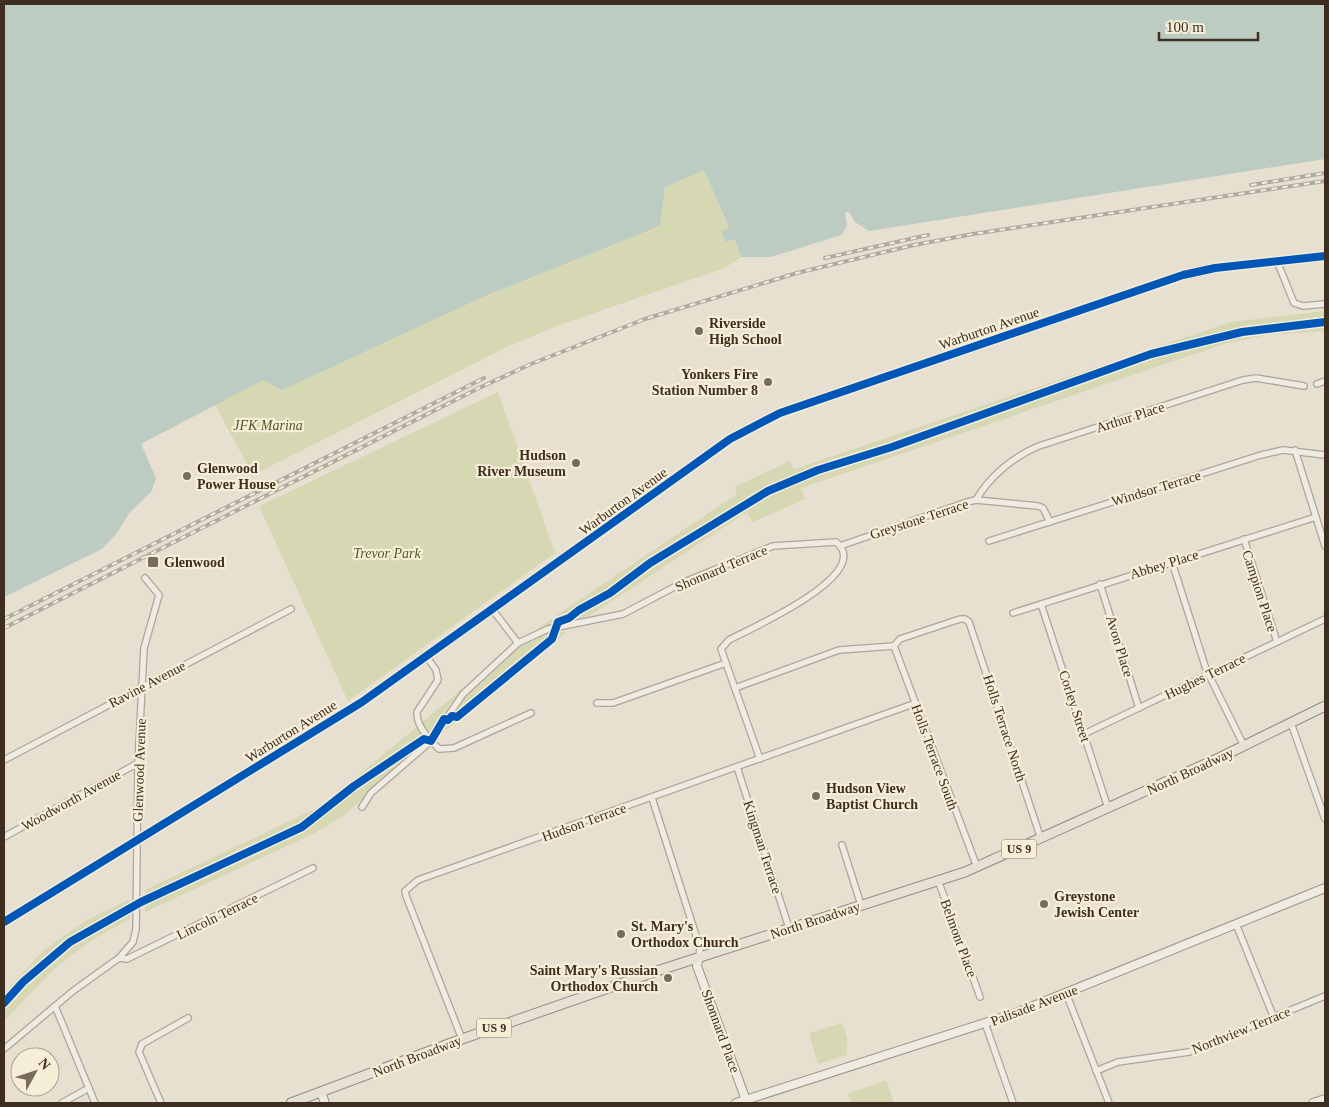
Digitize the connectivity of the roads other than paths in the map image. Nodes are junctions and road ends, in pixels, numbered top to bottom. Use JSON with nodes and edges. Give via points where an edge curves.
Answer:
{"nodes":[{"id":1,"x":1325,"y":256,"type":"edge"},
{"id":2,"x":1277,"y":261,"type":"junction"},
{"id":3,"x":1325,"y":304,"type":"edge"},
{"id":4,"x":1325,"y":382,"type":"edge"},
{"id":5,"x":1317,"y":384,"type":"dead end"},
{"id":6,"x":1304,"y":386,"type":"dead end"},
{"id":7,"x":1295,"y":450,"type":"junction"},
{"id":8,"x":1325,"y":455,"type":"edge"},
{"id":9,"x":976,"y":500,"type":"junction"},
{"id":10,"x":1316,"y":517,"type":"junction"},
{"id":11,"x":1050,"y":522,"type":"junction"},
{"id":12,"x":1244,"y":539,"type":"junction"},
{"id":13,"x":989,"y":542,"type":"dead end"},
{"id":14,"x":840,"y":546,"type":"junction"},
{"id":15,"x":1325,"y":546,"type":"edge"},
{"id":16,"x":1172,"y":562,"type":"junction"},
{"id":17,"x":145,"y":578,"type":"dead end"},
{"id":18,"x":1100,"y":584,"type":"junction"},
{"id":19,"x":1041,"y":604,"type":"junction"},
{"id":20,"x":291,"y":609,"type":"dead end"},
{"id":21,"x":492,"y":609,"type":"junction"},
{"id":22,"x":1013,"y":613,"type":"dead end"},
{"id":23,"x":1325,"y":619,"type":"edge"},
{"id":24,"x":1277,"y":642,"type":"junction"},
{"id":25,"x":518,"y":643,"type":"junction"},
{"id":26,"x":894,"y":646,"type":"junction"},
{"id":27,"x":426,"y":656,"type":"junction"},
{"id":28,"x":726,"y":663,"type":"junction"},
{"id":29,"x":1209,"y":674,"type":"junction"},
{"id":30,"x":143,"y":687,"type":"junction"},
{"id":31,"x":735,"y":688,"type":"junction"},
{"id":32,"x":597,"y":703,"type":"dead end"},
{"id":33,"x":916,"y":703,"type":"junction"},
{"id":34,"x":1325,"y":706,"type":"edge"},
{"id":35,"x":1139,"y":708,"type":"junction"},
{"id":36,"x":531,"y":714,"type":"dead end"},
{"id":37,"x":1291,"y":723,"type":"junction"},
{"id":38,"x":1084,"y":734,"type":"junction"},
{"id":39,"x":431,"y":741,"type":"junction"},
{"id":40,"x":1244,"y":746,"type":"junction"},
{"id":41,"x":760,"y":758,"type":"junction"},
{"id":42,"x":4,"y":760,"type":"edge"},
{"id":43,"x":138,"y":763,"type":"junction"},
{"id":44,"x":737,"y":767,"type":"junction"},
{"id":45,"x":652,"y":798,"type":"junction"},
{"id":46,"x":362,"y":807,"type":"dead end"},
{"id":47,"x":1108,"y":808,"type":"junction"},
{"id":48,"x":1325,"y":819,"type":"edge"},
{"id":49,"x":4,"y":837,"type":"edge"},
{"id":50,"x":1041,"y":839,"type":"junction"},
{"id":51,"x":137,"y":840,"type":"junction"},
{"id":52,"x":842,"y":845,"type":"dead end"},
{"id":53,"x":977,"y":867,"type":"junction"},
{"id":54,"x":313,"y":868,"type":"dead end"},
{"id":55,"x":938,"y":880,"type":"junction"},
{"id":56,"x":1325,"y":888,"type":"edge"},
{"id":57,"x":861,"y":905,"type":"junction"},
{"id":58,"x":4,"y":922,"type":"edge"},
{"id":59,"x":1236,"y":924,"type":"junction"},
{"id":60,"x":789,"y":928,"type":"junction"},
{"id":61,"x":119,"y":958,"type":"junction"},
{"id":62,"x":698,"y":958,"type":"junction"},
{"id":63,"x":1066,"y":993,"type":"junction"},
{"id":64,"x":1325,"y":996,"type":"edge"},
{"id":65,"x":980,"y":997,"type":"dead end"},
{"id":66,"x":55,"y":1006,"type":"junction"},
{"id":67,"x":188,"y":1018,"type":"dead end"},
{"id":68,"x":1274,"y":1018,"type":"junction"},
{"id":69,"x":985,"y":1023,"type":"junction"},
{"id":70,"x":462,"y":1039,"type":"junction"},
{"id":71,"x":4,"y":1049,"type":"edge"},
{"id":72,"x":1096,"y":1071,"type":"junction"},
{"id":73,"x":89,"y":1088,"type":"junction"},
{"id":74,"x":321,"y":1092,"type":"junction"},
{"id":75,"x":1325,"y":1099,"type":"edge"},
{"id":76,"x":747,"y":1101,"type":"edge"},
{"id":77,"x":62,"y":1103,"type":"edge"},
{"id":78,"x":95,"y":1103,"type":"edge"},
{"id":79,"x":161,"y":1103,"type":"edge"},
{"id":80,"x":291,"y":1103,"type":"edge"},
{"id":81,"x":325,"y":1103,"type":"edge"},
{"id":82,"x":736,"y":1103,"type":"edge"},
{"id":83,"x":1013,"y":1103,"type":"edge"},
{"id":84,"x":1109,"y":1103,"type":"edge"},
{"id":85,"x":1313,"y":1103,"type":"edge"}],
"edges":[{"from":1,"to":2,"type":"street","name":"Warburton Avenue"},
{"from":2,"to":3,"type":"street","via":[[1294,303],[1303,306]]},
{"from":2,"to":21,"type":"street","name":"Warburton Avenue","via":[[1183,275],[780,413],[730,439]]},
{"from":4,"to":5,"type":"street"},
{"from":6,"to":9,"type":"street","name":"Arthur Place","via":[[1256,378],[1243,380],[1039,446],[1014,459]]},
{"from":7,"to":8,"type":"street","name":"Windsor Terrace"},
{"from":7,"to":10,"type":"street"},
{"from":7,"to":11,"type":"street","name":"Windsor Terrace","via":[[1261,455]]},
{"from":9,"to":11,"type":"street","name":"Greystone Terrace","via":[[1038,506],[1043,508]]},
{"from":9,"to":14,"type":"street","name":"Greystone Terrace"},
{"from":10,"to":12,"type":"street","name":"Abbey Place"},
{"from":10,"to":15,"type":"street"},
{"from":11,"to":13,"type":"street","name":"Windsor Terrace"},
{"from":12,"to":16,"type":"street","name":"Abbey Place"},
{"from":12,"to":24,"type":"street","name":"Campion Place"},
{"from":14,"to":25,"type":"street","name":"Shonnard Terrace","via":[[836,542],[821,542],[773,546],[682,583],[623,614],[548,629]]},
{"from":14,"to":28,"type":"street","via":[[842,564],[831,579],[805,600],[729,640],[721,649]]},
{"from":16,"to":18,"type":"street","name":"Abbey Place"},
{"from":16,"to":29,"type":"street"},
{"from":17,"to":30,"type":"street","name":"Glenwood Avenue","via":[[159,595],[144,648]]},
{"from":18,"to":19,"type":"street","name":"Abbey Place"},
{"from":18,"to":35,"type":"street","name":"Avon Place"},
{"from":19,"to":22,"type":"street","name":"Abbey Place"},
{"from":19,"to":38,"type":"street","name":"Corley Street"},
{"from":20,"to":30,"type":"street","name":"Ravine Avenue"},
{"from":21,"to":25,"type":"street"},
{"from":21,"to":27,"type":"street","name":"Warburton Avenue"},
{"from":23,"to":24,"type":"street","name":"Hughes Terrace"},
{"from":24,"to":29,"type":"street","name":"Hughes Terrace"},
{"from":25,"to":39,"type":"street","name":"Shonnard Terrace","via":[[463,694]]},
{"from":26,"to":31,"type":"street","via":[[839,650]]},
{"from":26,"to":33,"type":"street","name":"Holls Terrace South"},
{"from":26,"to":50,"type":"street","name":"Holls Terrace North","via":[[900,638],[965,619],[972,629]]},
{"from":27,"to":39,"type":"street","via":[[436,670],[438,680],[417,717]]},
{"from":27,"to":51,"type":"street","name":"Warburton Avenue","via":[[362,702]]},
{"from":28,"to":31,"type":"street"},
{"from":28,"to":32,"type":"street","via":[[613,703]]},
{"from":29,"to":35,"type":"street","name":"Hughes Terrace"},
{"from":29,"to":40,"type":"street"},
{"from":30,"to":42,"type":"street","name":"Ravine Avenue"},
{"from":30,"to":43,"type":"street","name":"Glenwood Avenue"},
{"from":31,"to":41,"type":"street"},
{"from":33,"to":41,"type":"street","name":"Hudson Terrace"},
{"from":33,"to":53,"type":"street","name":"Holls Terrace South"},
{"from":34,"to":37,"type":"main road","name":"North Broadway","number":"US 9"},
{"from":35,"to":38,"type":"street","name":"Hughes Terrace"},
{"from":36,"to":39,"type":"street","via":[[454,748],[440,749]]},
{"from":37,"to":40,"type":"main road","name":"North Broadway","number":"US 9"},
{"from":37,"to":48,"type":"street"},
{"from":38,"to":47,"type":"street","name":"Corley Street"},
{"from":39,"to":46,"type":"street","name":"Shonnard Terrace","via":[[371,793]]},
{"from":40,"to":47,"type":"main road","name":"North Broadway","number":"US 9"},
{"from":41,"to":44,"type":"street","name":"Hudson Terrace"},
{"from":43,"to":49,"type":"street","name":"Woodworth Avenue"},
{"from":43,"to":51,"type":"street","name":"Glenwood Avenue"},
{"from":44,"to":45,"type":"street","name":"Hudson Terrace"},
{"from":44,"to":60,"type":"street","name":"Kingman Terrace"},
{"from":45,"to":62,"type":"street","via":[[700,948]]},
{"from":45,"to":70,"type":"street","name":"Hudson Terrace","via":[[418,880],[405,891]]},
{"from":47,"to":50,"type":"main road","name":"North Broadway","number":"US 9"},
{"from":50,"to":53,"type":"main road","name":"North Broadway","number":"US 9"},
{"from":51,"to":58,"type":"street","name":"Warburton Avenue"},
{"from":51,"to":61,"type":"street","name":"Glenwood Avenue","via":[[136,929],[133,942]]},
{"from":52,"to":57,"type":"street"},
{"from":53,"to":55,"type":"main road","name":"North Broadway","number":"US 9"},
{"from":54,"to":61,"type":"street","name":"Lincoln Terrace","via":[[127,959]]},
{"from":55,"to":57,"type":"main road","name":"North Broadway","number":"US 9"},
{"from":55,"to":65,"type":"street","name":"Belmont Place"},
{"from":56,"to":59,"type":"street","name":"Palisade Avenue"},
{"from":57,"to":60,"type":"main road","name":"North Broadway","number":"US 9"},
{"from":59,"to":63,"type":"street","name":"Palisade Avenue"},
{"from":59,"to":68,"type":"street"},
{"from":60,"to":62,"type":"main road","name":"North Broadway","number":"US 9"},
{"from":61,"to":66,"type":"street","name":"Glenwood Avenue"},
{"from":62,"to":70,"type":"main road","name":"North Broadway","number":"US 9"},
{"from":62,"to":76,"type":"street","name":"Shonnard Place","via":[[697,966]]},
{"from":63,"to":69,"type":"street","name":"Palisade Avenue"},
{"from":63,"to":72,"type":"street"},
{"from":64,"to":68,"type":"street","name":"Northview Terrace"},
{"from":66,"to":71,"type":"street","name":"Glenwood Avenue"},
{"from":66,"to":73,"type":"street"},
{"from":67,"to":79,"type":"street","via":[[142,1044],[139,1052]]},
{"from":68,"to":72,"type":"street","name":"Northview Terrace","via":[[1189,1052],[1118,1062]]},
{"from":69,"to":76,"type":"street","name":"Palisade Avenue"},
{"from":69,"to":83,"type":"street"},
{"from":70,"to":74,"type":"main road","name":"North Broadway","number":"US 9"},
{"from":72,"to":84,"type":"street"},
{"from":73,"to":77,"type":"street"},
{"from":73,"to":78,"type":"street"},
{"from":74,"to":80,"type":"main road","name":"North Broadway","number":"US 9"},
{"from":74,"to":81,"type":"street"},
{"from":75,"to":85,"type":"street"},
{"from":76,"to":82,"type":"street","name":"Palisade Avenue"}]}
